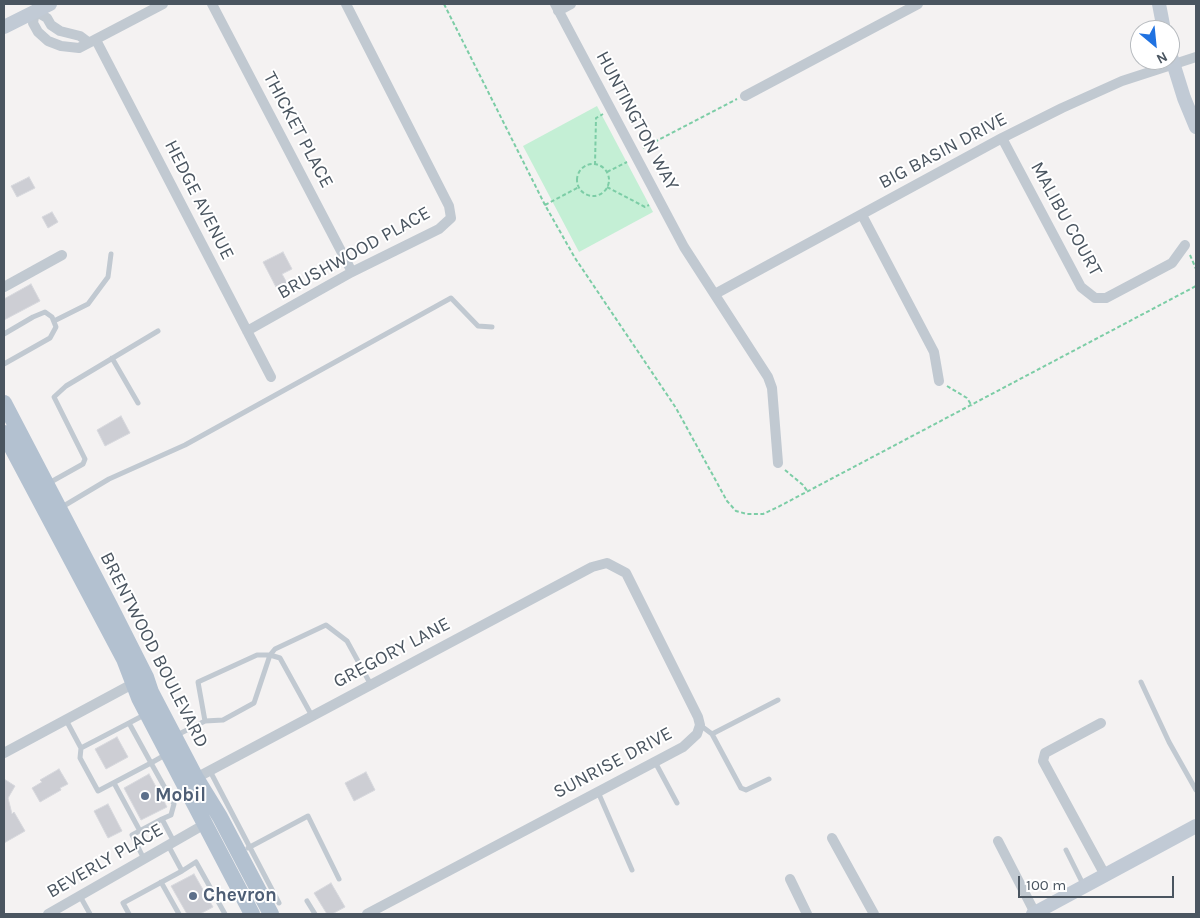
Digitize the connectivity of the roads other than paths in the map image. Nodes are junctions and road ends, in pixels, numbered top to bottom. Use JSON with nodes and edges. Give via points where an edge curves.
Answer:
{"nodes":[{"id":1,"x":50,"y":4,"type":"edge"},
{"id":2,"x":163,"y":4,"type":"edge"},
{"id":3,"x":212,"y":4,"type":"edge"},
{"id":4,"x":346,"y":4,"type":"edge"},
{"id":5,"x":572,"y":4,"type":"edge"},
{"id":6,"x":918,"y":4,"type":"edge"},
{"id":7,"x":1159,"y":4,"type":"edge"},
{"id":8,"x":556,"y":7,"type":"edge"},
{"id":9,"x":35,"y":11,"type":"junction"},
{"id":10,"x":1162,"y":20,"type":"edge"},
{"id":11,"x":4,"y":26,"type":"edge"},
{"id":12,"x":92,"y":41,"type":"junction"},
{"id":13,"x":1196,"y":57,"type":"edge"},
{"id":14,"x":1180,"y":58,"type":"edge"},
{"id":15,"x":1147,"y":70,"type":"edge"},
{"id":16,"x":1175,"y":70,"type":"edge"},
{"id":17,"x":746,"y":96,"type":"road end"},
{"id":18,"x":1196,"y":126,"type":"edge"},
{"id":19,"x":1002,"y":138,"type":"junction"},
{"id":20,"x":862,"y":215,"type":"junction"},
{"id":21,"x":1185,"y":246,"type":"road end"},
{"id":22,"x":111,"y":254,"type":"dead end"},
{"id":23,"x":62,"y":255,"type":"dead end"},
{"id":24,"x":352,"y":272,"type":"junction"},
{"id":25,"x":4,"y":287,"type":"edge"},
{"id":26,"x":715,"y":294,"type":"junction"},
{"id":27,"x":54,"y":321,"type":"junction"},
{"id":28,"x":492,"y":327,"type":"dead end"},
{"id":29,"x":158,"y":331,"type":"dead end"},
{"id":30,"x":247,"y":331,"type":"junction"},
{"id":31,"x":4,"y":334,"type":"edge"},
{"id":32,"x":112,"y":358,"type":"junction"},
{"id":33,"x":4,"y":364,"type":"edge"},
{"id":34,"x":271,"y":377,"type":"dead end"},
{"id":35,"x":939,"y":381,"type":"road end"},
{"id":36,"x":138,"y":402,"type":"dead end"},
{"id":37,"x":4,"y":403,"type":"edge"},
{"id":38,"x":4,"y":433,"type":"edge"},
{"id":39,"x":778,"y":464,"type":"road end"},
{"id":40,"x":47,"y":485,"type":"junction"},
{"id":41,"x":59,"y":508,"type":"junction"},
{"id":42,"x":270,"y":655,"type":"junction"},
{"id":43,"x":140,"y":680,"type":"junction"},
{"id":44,"x":1141,"y":682,"type":"dead end"},
{"id":45,"x":371,"y":685,"type":"junction"},
{"id":46,"x":778,"y":700,"type":"dead end"},
{"id":47,"x":147,"y":713,"type":"junction"},
{"id":48,"x":312,"y":716,"type":"junction"},
{"id":49,"x":66,"y":720,"type":"junction"},
{"id":50,"x":205,"y":721,"type":"junction"},
{"id":51,"x":129,"y":723,"type":"junction"},
{"id":52,"x":1101,"y":723,"type":"dead end"},
{"id":53,"x":700,"y":725,"type":"junction"},
{"id":54,"x":712,"y":734,"type":"junction"},
{"id":55,"x":175,"y":737,"type":"junction"},
{"id":56,"x":81,"y":748,"type":"junction"},
{"id":57,"x":4,"y":753,"type":"edge"},
{"id":58,"x":168,"y":753,"type":"junction"},
{"id":59,"x":150,"y":762,"type":"junction"},
{"id":60,"x":654,"y":762,"type":"junction"},
{"id":61,"x":202,"y":774,"type":"junction"},
{"id":62,"x":770,"y":779,"type":"dead end"},
{"id":63,"x":114,"y":783,"type":"junction"},
{"id":64,"x":1196,"y":790,"type":"edge"},
{"id":65,"x":598,"y":792,"type":"junction"},
{"id":66,"x":677,"y":803,"type":"dead end"},
{"id":67,"x":162,"y":820,"type":"junction"},
{"id":68,"x":205,"y":824,"type":"junction"},
{"id":69,"x":1196,"y":826,"type":"edge"},
{"id":70,"x":140,"y":831,"type":"junction"},
{"id":71,"x":832,"y":838,"type":"dead end"},
{"id":72,"x":998,"y":841,"type":"dead end"},
{"id":73,"x":171,"y":844,"type":"junction"},
{"id":74,"x":244,"y":850,"type":"junction"},
{"id":75,"x":1066,"y":850,"type":"dead end"},
{"id":76,"x":144,"y":859,"type":"junction"},
{"id":77,"x":632,"y":870,"type":"dead end"},
{"id":78,"x":182,"y":871,"type":"junction"},
{"id":79,"x":1105,"y":875,"type":"junction"},
{"id":80,"x":339,"y":878,"type":"dead end"},
{"id":81,"x":790,"y":878,"type":"dead end"},
{"id":82,"x":162,"y":882,"type":"junction"},
{"id":83,"x":1084,"y":886,"type":"junction"},
{"id":84,"x":80,"y":896,"type":"junction"},
{"id":85,"x":307,"y":901,"type":"dead end"},
{"id":86,"x":275,"y":908,"type":"edge"},
{"id":87,"x":48,"y":914,"type":"edge"},
{"id":88,"x":90,"y":914,"type":"edge"},
{"id":89,"x":128,"y":914,"type":"edge"},
{"id":90,"x":179,"y":914,"type":"edge"},
{"id":91,"x":225,"y":914,"type":"edge"},
{"id":92,"x":251,"y":914,"type":"edge"},
{"id":93,"x":314,"y":914,"type":"edge"},
{"id":94,"x":367,"y":914,"type":"edge"},
{"id":95,"x":807,"y":914,"type":"edge"},
{"id":96,"x":874,"y":914,"type":"edge"},
{"id":97,"x":1034,"y":914,"type":"edge"}],
"edges":[{"from":1,"to":9,"type":"main road"},
{"from":2,"to":12,"type":"street"},
{"from":3,"to":24,"type":"street","name":"THICKET PLACE"},
{"from":4,"to":24,"type":"street","name":"BRUSHWOOD PLACE","via":[[449,206],[451,218],[439,229]]},
{"from":5,"to":8,"type":"street"},
{"from":6,"to":17,"type":"street"},
{"from":7,"to":10,"type":"main road"},
{"from":8,"to":26,"type":"street","name":"HUNTINGTON WAY","via":[[684,247]]},
{"from":9,"to":11,"type":"main road"},
{"from":9,"to":12,"type":"street","via":[[60,31]]},
{"from":9,"to":12,"type":"street","via":[[33,23],[48,41],[70,48],[79,48]]},
{"from":12,"to":30,"type":"street","name":"HEDGE AVENUE"},
{"from":13,"to":14,"type":"street","name":"BIG BASIN DRIVE"},
{"from":15,"to":19,"type":"street","name":"BIG BASIN DRIVE","via":[[1089,94]]},
{"from":16,"to":18,"type":"main road"},
{"from":19,"to":20,"type":"street","name":"BIG BASIN DRIVE"},
{"from":19,"to":21,"type":"street","name":"MALIBU COURT","via":[[1081,287],[1095,298],[1106,298],[1172,263]]},
{"from":20,"to":26,"type":"street","name":"BIG BASIN DRIVE"},
{"from":20,"to":35,"type":"street","via":[[934,352]]},
{"from":22,"to":27,"type":"lane","via":[[108,276],[88,304]]},
{"from":23,"to":25,"type":"street"},
{"from":24,"to":30,"type":"street","name":"BRUSHWOOD PLACE"},
{"from":26,"to":39,"type":"street","name":"HUNTINGTON WAY","via":[[762,366],[772,388]]},
{"from":27,"to":31,"type":"lane","via":[[45,312]]},
{"from":27,"to":33,"type":"lane","via":[[56,327],[50,338]]},
{"from":28,"to":41,"type":"lane","via":[[478,326],[451,298],[185,445],[109,479]]},
{"from":29,"to":32,"type":"lane"},
{"from":30,"to":34,"type":"street","name":"HEDGE AVENUE"},
{"from":32,"to":36,"type":"lane"},
{"from":32,"to":40,"type":"lane","via":[[54,397],[86,459]]},
{"from":37,"to":40,"type":"main road","name":"BRENTWOOD BOULEVARD"},
{"from":38,"to":43,"type":"main road","name":"BRENTWOOD BOULEVARD","via":[[120,651]]},
{"from":40,"to":41,"type":"main road","name":"BRENTWOOD BOULEVARD"},
{"from":41,"to":43,"type":"main road","name":"BRENTWOOD BOULEVARD"},
{"from":42,"to":45,"type":"lane","via":[[326,625],[347,640]]},
{"from":42,"to":48,"type":"lane","via":[[280,658]]},
{"from":42,"to":50,"type":"lane","via":[[254,704],[222,720]]},
{"from":42,"to":50,"type":"lane","via":[[257,655],[198,682]]},
{"from":43,"to":47,"type":"main road","name":"BRENTWOOD BOULEVARD"},
{"from":43,"to":49,"type":"street"},
{"from":43,"to":55,"type":"main road","name":"BRENTWOOD BOULEVARD","via":[[151,692]]},
{"from":44,"to":64,"type":"lane"},
{"from":45,"to":48,"type":"street","name":"GREGORY LANE"},
{"from":45,"to":53,"type":"street","name":"GREGORY LANE","via":[[592,567],[607,563],[626,573]]},
{"from":46,"to":54,"type":"lane"},
{"from":47,"to":51,"type":"lane"},
{"from":47,"to":58,"type":"main road","name":"BRENTWOOD BOULEVARD"},
{"from":48,"to":61,"type":"street","name":"GREGORY LANE"},
{"from":49,"to":56,"type":"lane"},
{"from":49,"to":57,"type":"street"},
{"from":50,"to":55,"type":"lane"},
{"from":51,"to":56,"type":"lane"},
{"from":51,"to":59,"type":"lane"},
{"from":52,"to":79,"type":"street","via":[[1045,753],[1043,761]]},
{"from":53,"to":54,"type":"lane"},
{"from":53,"to":60,"type":"street","name":"SUNRISE DRIVE","via":[[697,734],[683,747]]},
{"from":54,"to":62,"type":"lane","via":[[741,788],[746,790]]},
{"from":55,"to":61,"type":"main road","name":"BRENTWOOD BOULEVARD"},
{"from":56,"to":63,"type":"lane","via":[[80,758],[98,791]]},
{"from":58,"to":59,"type":"lane"},
{"from":58,"to":68,"type":"main road","name":"BRENTWOOD BOULEVARD"},
{"from":59,"to":63,"type":"lane"},
{"from":59,"to":67,"type":"lane","via":[[174,804],[171,815]]},
{"from":60,"to":65,"type":"street","name":"SUNRISE DRIVE"},
{"from":60,"to":66,"type":"lane"},
{"from":61,"to":74,"type":"main road","name":"BRENTWOOD BOULEVARD","via":[[220,816]]},
{"from":63,"to":70,"type":"lane"},
{"from":65,"to":77,"type":"lane"},
{"from":65,"to":94,"type":"street","name":"SUNRISE DRIVE"},
{"from":67,"to":70,"type":"lane"},
{"from":67,"to":73,"type":"lane"},
{"from":68,"to":73,"type":"street","name":"BEVERLY PLACE"},
{"from":68,"to":92,"type":"main road","name":"BRENTWOOD BOULEVARD"},
{"from":69,"to":79,"type":"main road"},
{"from":70,"to":76,"type":"lane","via":[[132,835]]},
{"from":71,"to":96,"type":"street"},
{"from":72,"to":97,"type":"street"},
{"from":73,"to":76,"type":"street","name":"BEVERLY PLACE"},
{"from":73,"to":78,"type":"lane"},
{"from":74,"to":80,"type":"lane","via":[[308,816]]},
{"from":74,"to":86,"type":"main road","name":"BRENTWOOD BOULEVARD"},
{"from":75,"to":83,"type":"lane"},
{"from":76,"to":84,"type":"street","name":"BEVERLY PLACE"},
{"from":78,"to":82,"type":"lane"},
{"from":78,"to":91,"type":"lane","via":[[196,862]]},
{"from":79,"to":83,"type":"main road"},
{"from":81,"to":95,"type":"street"},
{"from":82,"to":89,"type":"lane","via":[[123,903]]},
{"from":82,"to":90,"type":"lane"},
{"from":83,"to":97,"type":"main road"},
{"from":84,"to":87,"type":"street","name":"BEVERLY PLACE"},
{"from":84,"to":88,"type":"lane"},
{"from":85,"to":93,"type":"lane"}]}
